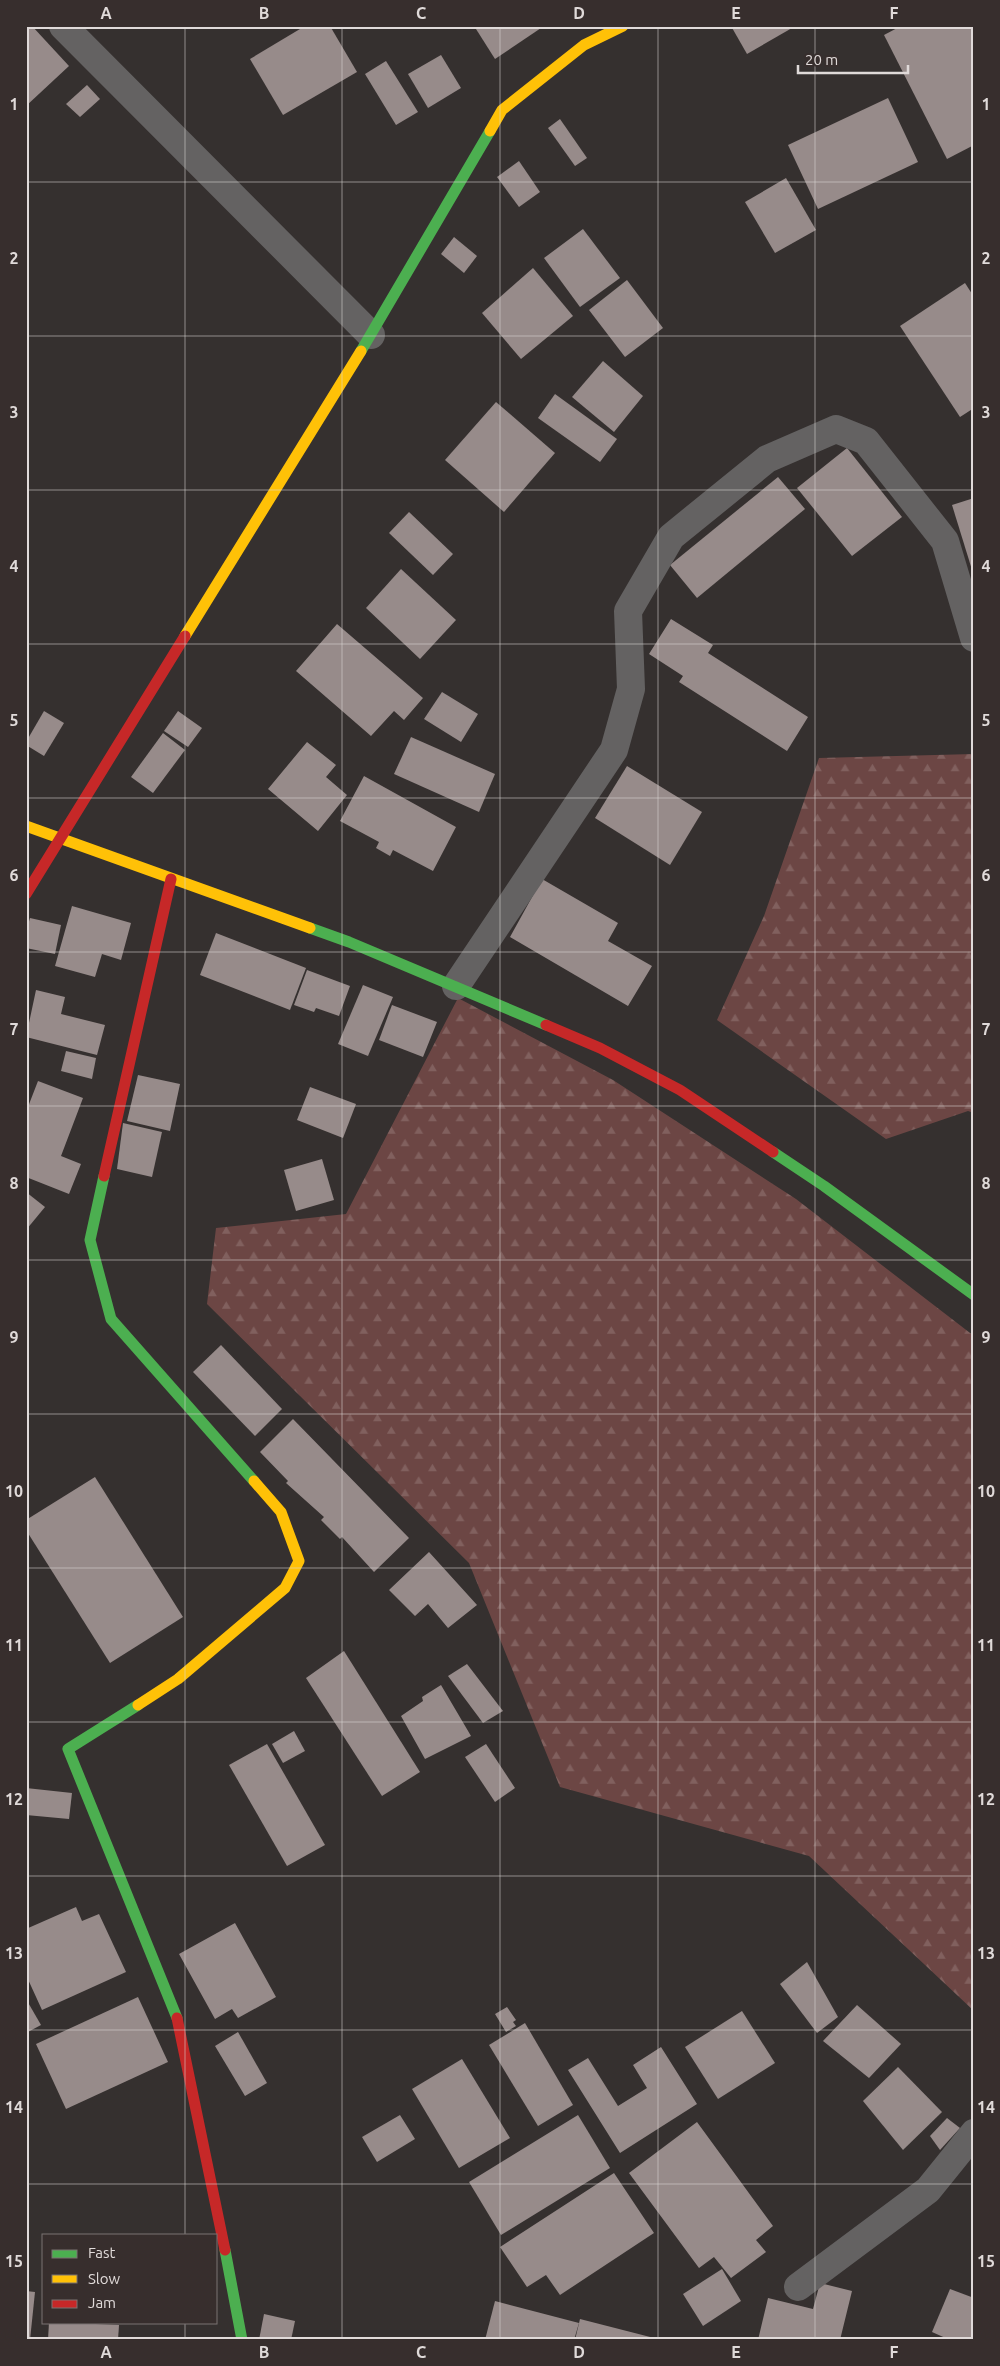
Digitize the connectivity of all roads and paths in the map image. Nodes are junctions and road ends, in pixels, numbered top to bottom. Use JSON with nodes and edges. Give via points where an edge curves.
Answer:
{"nodes":[{"id":1,"x":64,"y":26,"type":"edge"},
{"id":2,"x":623,"y":26,"type":"edge"},
{"id":3,"x":371,"y":335,"type":"junction"},
{"id":4,"x":974,"y":638,"type":"edge"},
{"id":5,"x":26,"y":826,"type":"edge"},
{"id":6,"x":58,"y":838,"type":"junction"},
{"id":7,"x":171,"y":880,"type":"junction"},
{"id":8,"x":26,"y":894,"type":"edge"},
{"id":9,"x":456,"y":986,"type":"junction"},
{"id":10,"x":974,"y":1295,"type":"edge"},
{"id":11,"x":974,"y":2133,"type":"edge"},
{"id":12,"x":798,"y":2287,"type":"dead end"},
{"id":13,"x":242,"y":2340,"type":"edge"}],
"edges":[{"from":1,"to":3,"type":"street"},
{"from":2,"to":3,"type":"street","via":[[584,45],[502,110]]},
{"from":3,"to":6,"type":"street"},
{"from":4,"to":9,"type":"street","via":[[945,541],[866,441],[836,429],[767,459],[670,537],[628,611],[631,689],[614,750]]},
{"from":5,"to":6,"type":"street"},
{"from":6,"to":7,"type":"street"},
{"from":6,"to":8,"type":"street"},
{"from":7,"to":9,"type":"street","via":[[349,942]]},
{"from":7,"to":13,"type":"street","via":[[90,1240],[111,1319],[281,1512],[299,1561],[285,1588],[178,1679],[68,1749],[178,2017]]},
{"from":9,"to":10,"type":"street","via":[[600,1048],[680,1090],[824,1186]]},
{"from":11,"to":12,"type":"street","via":[[928,2190]]}]}
